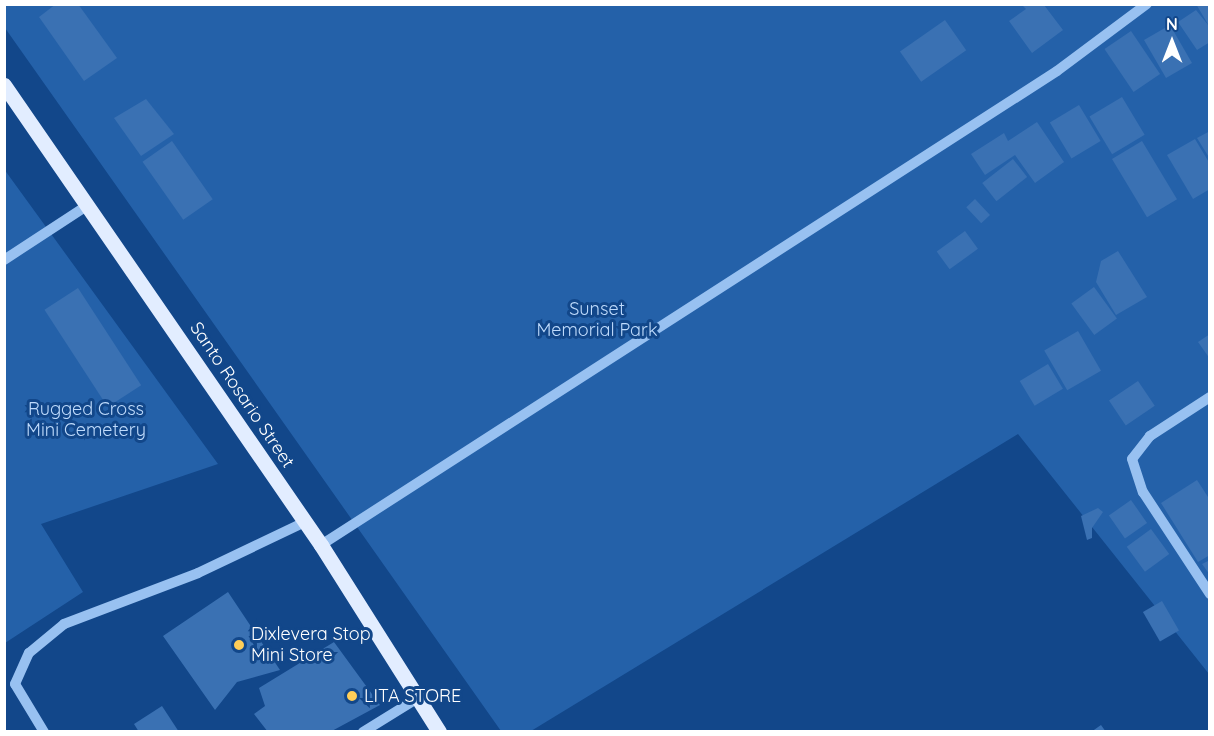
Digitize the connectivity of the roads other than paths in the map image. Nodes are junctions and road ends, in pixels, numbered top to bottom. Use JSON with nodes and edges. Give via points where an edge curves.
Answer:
{"nodes":[{"id":1,"x":1147,"y":4,"type":"edge"},
{"id":2,"x":4,"y":85,"type":"edge"},
{"id":3,"x":88,"y":205,"type":"junction"},
{"id":4,"x":4,"y":260,"type":"edge"},
{"id":5,"x":1209,"y":397,"type":"edge"},
{"id":6,"x":305,"y":522,"type":"junction"},
{"id":7,"x":321,"y":545,"type":"junction"},
{"id":8,"x":1209,"y":594,"type":"edge"},
{"id":9,"x":418,"y":698,"type":"junction"},
{"id":10,"x":44,"y":732,"type":"edge"},
{"id":11,"x":363,"y":732,"type":"edge"},
{"id":12,"x":439,"y":732,"type":"edge"}],
"edges":[{"from":1,"to":7,"type":"street","via":[[1057,71]]},
{"from":2,"to":3,"type":"main road","name":"Santo Rosario Street"},
{"from":3,"to":4,"type":"street"},
{"from":3,"to":6,"type":"main road","name":"Santo Rosario Street"},
{"from":5,"to":8,"type":"street","via":[[1150,436],[1132,459],[1143,492]]},
{"from":6,"to":7,"type":"main road","name":"Santo Rosario Street"},
{"from":6,"to":10,"type":"street","via":[[198,573],[64,624],[29,653],[15,684]]},
{"from":7,"to":9,"type":"main road","name":"Santo Rosario Street"},
{"from":9,"to":11,"type":"street"},
{"from":9,"to":12,"type":"main road","name":"Santo Rosario Street"}]}
